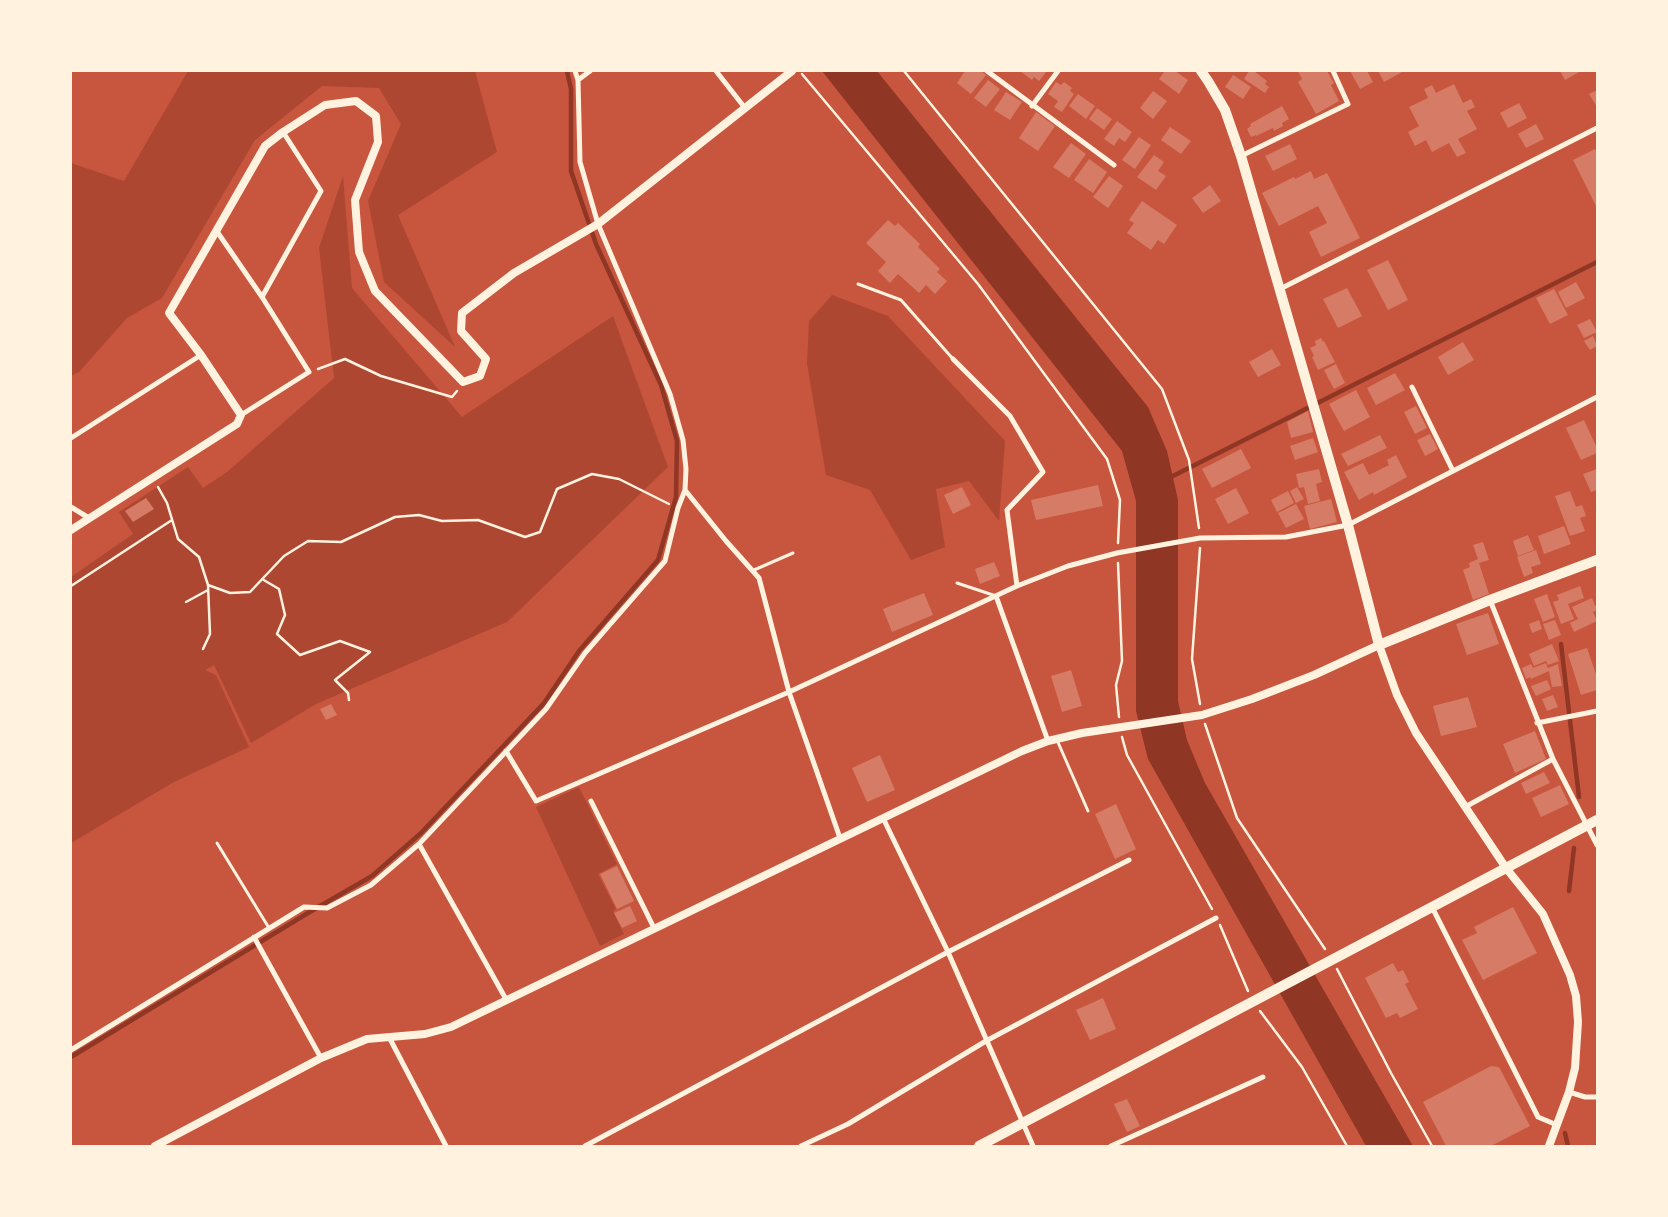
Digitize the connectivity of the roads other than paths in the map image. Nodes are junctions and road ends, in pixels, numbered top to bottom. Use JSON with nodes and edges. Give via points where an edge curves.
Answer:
{"nodes":[{"id":1,"x":575,"y":71,"type":"edge"},
{"id":2,"x":590,"y":71,"type":"edge"},
{"id":3,"x":716,"y":71,"type":"edge"},
{"id":4,"x":792,"y":71,"type":"edge"},
{"id":5,"x":988,"y":71,"type":"edge"},
{"id":6,"x":1058,"y":71,"type":"edge"},
{"id":7,"x":1201,"y":71,"type":"edge"},
{"id":8,"x":1333,"y":71,"type":"edge"},
{"id":9,"x":578,"y":80,"type":"junction"},
{"id":10,"x":1032,"y":106,"type":"junction"},
{"id":11,"x":745,"y":108,"type":"junction"},
{"id":12,"x":1597,"y":128,"type":"edge"},
{"id":13,"x":283,"y":132,"type":"junction"},
{"id":14,"x":1241,"y":156,"type":"junction"},
{"id":15,"x":1114,"y":165,"type":"dead end"},
{"id":16,"x":593,"y":227,"type":"junction"},
{"id":17,"x":216,"y":229,"type":"junction"},
{"id":18,"x":858,"y":284,"type":"dead end"},
{"id":19,"x":1280,"y":289,"type":"junction"},
{"id":20,"x":262,"y":297,"type":"junction"},
{"id":21,"x":200,"y":355,"type":"junction"},
{"id":22,"x":953,"y":359,"type":"joint"},
{"id":23,"x":1412,"y":387,"type":"dead end"},
{"id":24,"x":1597,"y":397,"type":"edge"},
{"id":25,"x":241,"y":416,"type":"junction"},
{"id":26,"x":71,"y":438,"type":"edge"},
{"id":27,"x":1453,"y":471,"type":"junction"},
{"id":28,"x":685,"y":490,"type":"junction"},
{"id":29,"x":71,"y":507,"type":"edge"},
{"id":30,"x":89,"y":518,"type":"junction"},
{"id":31,"x":1348,"y":525,"type":"junction"},
{"id":32,"x":71,"y":530,"type":"edge"},
{"id":33,"x":793,"y":553,"type":"dead end"},
{"id":34,"x":1597,"y":560,"type":"edge"},
{"id":35,"x":754,"y":570,"type":"junction"},
{"id":36,"x":957,"y":583,"type":"dead end"},
{"id":37,"x":1017,"y":586,"type":"junction"},
{"id":38,"x":996,"y":596,"type":"junction"},
{"id":39,"x":1490,"y":600,"type":"junction"},
{"id":40,"x":1379,"y":645,"type":"junction"},
{"id":41,"x":788,"y":692,"type":"junction"},
{"id":42,"x":1597,"y":711,"type":"edge"},
{"id":43,"x":1537,"y":723,"type":"junction"},
{"id":44,"x":1057,"y":739,"type":"junction"},
{"id":45,"x":1048,"y":741,"type":"junction"},
{"id":46,"x":506,"y":751,"type":"junction"},
{"id":47,"x":1552,"y":759,"type":"junction"},
{"id":48,"x":591,"y":801,"type":"dead end"},
{"id":49,"x":1465,"y":807,"type":"junction"},
{"id":50,"x":1088,"y":811,"type":"dead end"},
{"id":51,"x":882,"y":818,"type":"junction"},
{"id":52,"x":1597,"y":820,"type":"edge"},
{"id":53,"x":1586,"y":826,"type":"junction"},
{"id":54,"x":840,"y":838,"type":"junction"},
{"id":55,"x":218,"y":843,"type":"dead end"},
{"id":56,"x":419,"y":844,"type":"junction"},
{"id":57,"x":1597,"y":845,"type":"edge"},
{"id":58,"x":1129,"y":860,"type":"dead end"},
{"id":59,"x":1506,"y":868,"type":"junction"},
{"id":60,"x":1431,"y":907,"type":"junction"},
{"id":61,"x":1216,"y":918,"type":"road end"},
{"id":62,"x":269,"y":928,"type":"junction"},
{"id":63,"x":654,"y":928,"type":"junction"},
{"id":64,"x":257,"y":942,"type":"junction"},
{"id":65,"x":948,"y":952,"type":"junction"},
{"id":66,"x":506,"y":1001,"type":"junction"},
{"id":67,"x":389,"y":1037,"type":"junction"},
{"id":68,"x":986,"y":1041,"type":"junction"},
{"id":69,"x":71,"y":1050,"type":"edge"},
{"id":70,"x":321,"y":1058,"type":"junction"},
{"id":71,"x":1263,"y":1077,"type":"dead end"},
{"id":72,"x":1569,"y":1092,"type":"junction"},
{"id":73,"x":1597,"y":1097,"type":"edge"},
{"id":74,"x":1023,"y":1122,"type":"junction"},
{"id":75,"x":1556,"y":1124,"type":"junction"},
{"id":76,"x":154,"y":1146,"type":"edge"},
{"id":77,"x":446,"y":1146,"type":"edge"},
{"id":78,"x":585,"y":1146,"type":"edge"},
{"id":79,"x":801,"y":1146,"type":"edge"},
{"id":80,"x":979,"y":1146,"type":"edge"},
{"id":81,"x":1033,"y":1146,"type":"edge"},
{"id":82,"x":1111,"y":1146,"type":"edge"},
{"id":83,"x":1549,"y":1146,"type":"edge"}],
"edges":[{"from":1,"to":9,"type":"street"},
{"from":2,"to":9,"type":"street"},
{"from":3,"to":11,"type":"street"},
{"from":4,"to":11,"type":"street"},
{"from":5,"to":10,"type":"street"},
{"from":6,"to":10,"type":"street"},
{"from":7,"to":14,"type":"main road","via":[[1225,110]]},
{"from":8,"to":14,"type":"street","via":[[1348,104]]},
{"from":9,"to":16,"type":"street","via":[[580,162]]},
{"from":10,"to":15,"type":"street"},
{"from":11,"to":16,"type":"street"},
{"from":12,"to":19,"type":"street"},
{"from":13,"to":16,"type":"street","via":[[326,105],[356,101],[376,116],[378,142],[355,200],[358,252],[375,292],[463,382],[480,376],[486,359],[461,331],[462,313],[514,273]]},
{"from":13,"to":17,"type":"street","via":[[265,146]]},
{"from":13,"to":20,"type":"street","via":[[321,191]]},
{"from":14,"to":19,"type":"main road"},
{"from":16,"to":28,"type":"street","via":[[670,394],[683,440]]},
{"from":17,"to":20,"type":"street"},
{"from":17,"to":21,"type":"street","via":[[168,313]]},
{"from":18,"to":22,"type":"lane","via":[[901,300]]},
{"from":19,"to":31,"type":"main road"},
{"from":20,"to":25,"type":"street","via":[[309,372]]},
{"from":21,"to":25,"type":"street"},
{"from":21,"to":26,"type":"street"},
{"from":22,"to":37,"type":"street","via":[[1010,416],[1043,472],[1007,510]]},
{"from":23,"to":27,"type":"street"},
{"from":24,"to":27,"type":"street"},
{"from":25,"to":30,"type":"street","via":[[237,424]]},
{"from":27,"to":31,"type":"street"},
{"from":28,"to":35,"type":"street"},
{"from":28,"to":46,"type":"street","via":[[665,561],[584,653],[546,709]]},
{"from":29,"to":30,"type":"street"},
{"from":30,"to":32,"type":"street"},
{"from":31,"to":37,"type":"street","via":[[1286,538],[1200,538],[1117,553],[1068,566]]},
{"from":31,"to":40,"type":"main road"},
{"from":33,"to":35,"type":"lane"},
{"from":34,"to":39,"type":"main road"},
{"from":35,"to":41,"type":"street","via":[[759,578]]},
{"from":36,"to":38,"type":"lane"},
{"from":37,"to":38,"type":"street"},
{"from":38,"to":41,"type":"street"},
{"from":38,"to":45,"type":"street"},
{"from":39,"to":40,"type":"main road"},
{"from":39,"to":43,"type":"street"},
{"from":40,"to":44,"type":"street","via":[[1314,675],[1202,715]]},
{"from":40,"to":49,"type":"street","via":[[1397,695],[1416,733]]},
{"from":41,"to":46,"type":"street","via":[[536,801]]},
{"from":41,"to":54,"type":"street"},
{"from":42,"to":43,"type":"street"},
{"from":43,"to":47,"type":"street"},
{"from":44,"to":45,"type":"street"},
{"from":44,"to":50,"type":"lane"},
{"from":45,"to":51,"type":"street"},
{"from":46,"to":56,"type":"street"},
{"from":47,"to":49,"type":"street"},
{"from":47,"to":53,"type":"street"},
{"from":48,"to":63,"type":"street"},
{"from":49,"to":59,"type":"street"},
{"from":51,"to":54,"type":"street"},
{"from":51,"to":65,"type":"street"},
{"from":52,"to":53,"type":"main road"},
{"from":53,"to":57,"type":"street"},
{"from":53,"to":59,"type":"main road"},
{"from":54,"to":63,"type":"street"},
{"from":55,"to":62,"type":"lane"},
{"from":56,"to":62,"type":"street","via":[[371,885],[327,908],[304,907]]},
{"from":56,"to":66,"type":"street"},
{"from":58,"to":65,"type":"street"},
{"from":59,"to":60,"type":"main road"},
{"from":59,"to":72,"type":"street","via":[[1543,914],[1576,996],[1575,1068]]},
{"from":60,"to":74,"type":"main road"},
{"from":60,"to":75,"type":"street","via":[[1538,1117]]},
{"from":61,"to":68,"type":"street"},
{"from":62,"to":64,"type":"street"},
{"from":63,"to":66,"type":"street"},
{"from":64,"to":69,"type":"street"},
{"from":64,"to":70,"type":"street"},
{"from":65,"to":68,"type":"street"},
{"from":65,"to":78,"type":"street"},
{"from":66,"to":67,"type":"street","via":[[451,1027],[425,1034]]},
{"from":67,"to":70,"type":"street","via":[[367,1039]]},
{"from":67,"to":77,"type":"street"},
{"from":68,"to":74,"type":"street"},
{"from":68,"to":79,"type":"street","via":[[848,1124]]},
{"from":70,"to":76,"type":"street"},
{"from":71,"to":82,"type":"street"},
{"from":72,"to":73,"type":"street"},
{"from":72,"to":75,"type":"street"},
{"from":74,"to":80,"type":"main road"},
{"from":74,"to":81,"type":"street"},
{"from":75,"to":83,"type":"street"}]}
